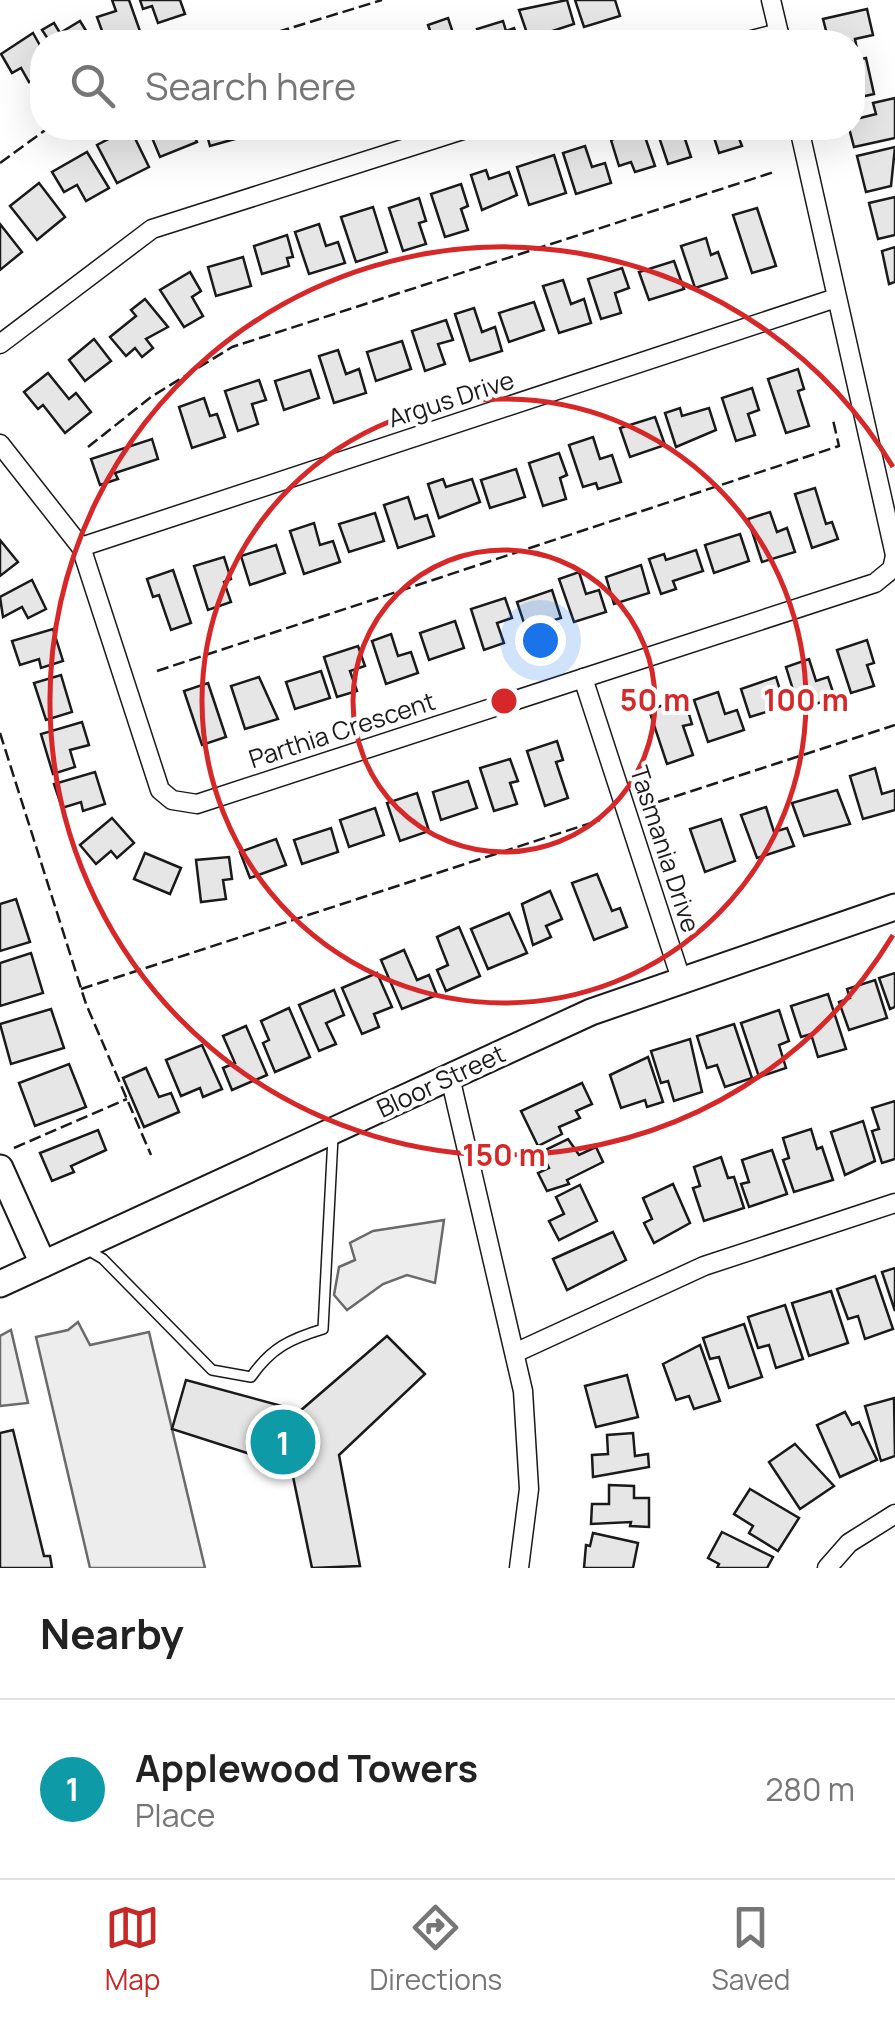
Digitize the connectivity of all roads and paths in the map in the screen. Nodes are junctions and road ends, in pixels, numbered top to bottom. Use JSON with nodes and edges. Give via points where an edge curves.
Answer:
{"nodes":[{"id":1,"x":771,"y":0,"type":"edge"},
{"id":2,"x":777,"y":30,"type":"edge"},
{"id":3,"x":431,"y":140,"type":"edge"},
{"id":4,"x":802,"y":140,"type":"edge"},
{"id":5,"x":836,"y":298,"type":"junction"},
{"id":6,"x":0,"y":344,"type":"edge"},
{"id":7,"x":0,"y":444,"type":"edge"},
{"id":8,"x":81,"y":547,"type":"junction"},
{"id":9,"x":895,"y":556,"type":"edge"},
{"id":10,"x":582,"y":678,"type":"junction"},
{"id":11,"x":895,"y":907,"type":"edge"},
{"id":12,"x":681,"y":979,"type":"junction"},
{"id":13,"x":450,"y":1077,"type":"junction"},
{"id":14,"x":332,"y":1131,"type":"junction"},
{"id":15,"x":0,"y":1168,"type":"edge"},
{"id":16,"x":895,"y":1203,"type":"edge"},
{"id":17,"x":82,"y":1246,"type":"junction"},
{"id":18,"x":43,"y":1264,"type":"junction"},
{"id":19,"x":0,"y":1284,"type":"edge"},
{"id":20,"x":517,"y":1352,"type":"junction"},
{"id":21,"x":895,"y":1514,"type":"edge"},
{"id":22,"x":520,"y":1568,"type":"edge"},
{"id":23,"x":827,"y":1568,"type":"edge"}],
"edges":[{"from":1,"to":2,"type":"street"},
{"from":3,"to":6,"type":"street","via":[[152,229]]},
{"from":4,"to":5,"type":"street","name":"Parthia Crescent"},
{"from":5,"to":8,"type":"street","name":"Argus Drive"},
{"from":5,"to":9,"type":"street","name":"Parthia Crescent"},
{"from":7,"to":8,"type":"street","name":"Parthia Crescent"},
{"from":8,"to":10,"type":"street","name":"Parthia Crescent","via":[[160,790],[172,800],[197,804]]},
{"from":9,"to":10,"type":"street","name":"Parthia Crescent","via":[[875,583]]},
{"from":10,"to":12,"type":"street","name":"Tasmania Drive"},
{"from":11,"to":12,"type":"street","name":"Bloor Street"},
{"from":12,"to":13,"type":"street","name":"Bloor Street"},
{"from":13,"to":14,"type":"street","name":"Bloor Street"},
{"from":13,"to":20,"type":"street"},
{"from":14,"to":17,"type":"street","name":"Bloor Street"},
{"from":14,"to":17,"type":"lane","via":[[322,1328],[286,1340],[251,1377],[212,1370],[103,1259]]},
{"from":15,"to":18,"type":"street"},
{"from":16,"to":20,"type":"street","via":[[704,1266]]},
{"from":17,"to":18,"type":"street","name":"Bloor Street"},
{"from":18,"to":19,"type":"street","name":"Bloor Street"},
{"from":20,"to":22,"type":"street","via":[[529,1454]]},
{"from":21,"to":23,"type":"street","via":[[849,1543]]}]}
